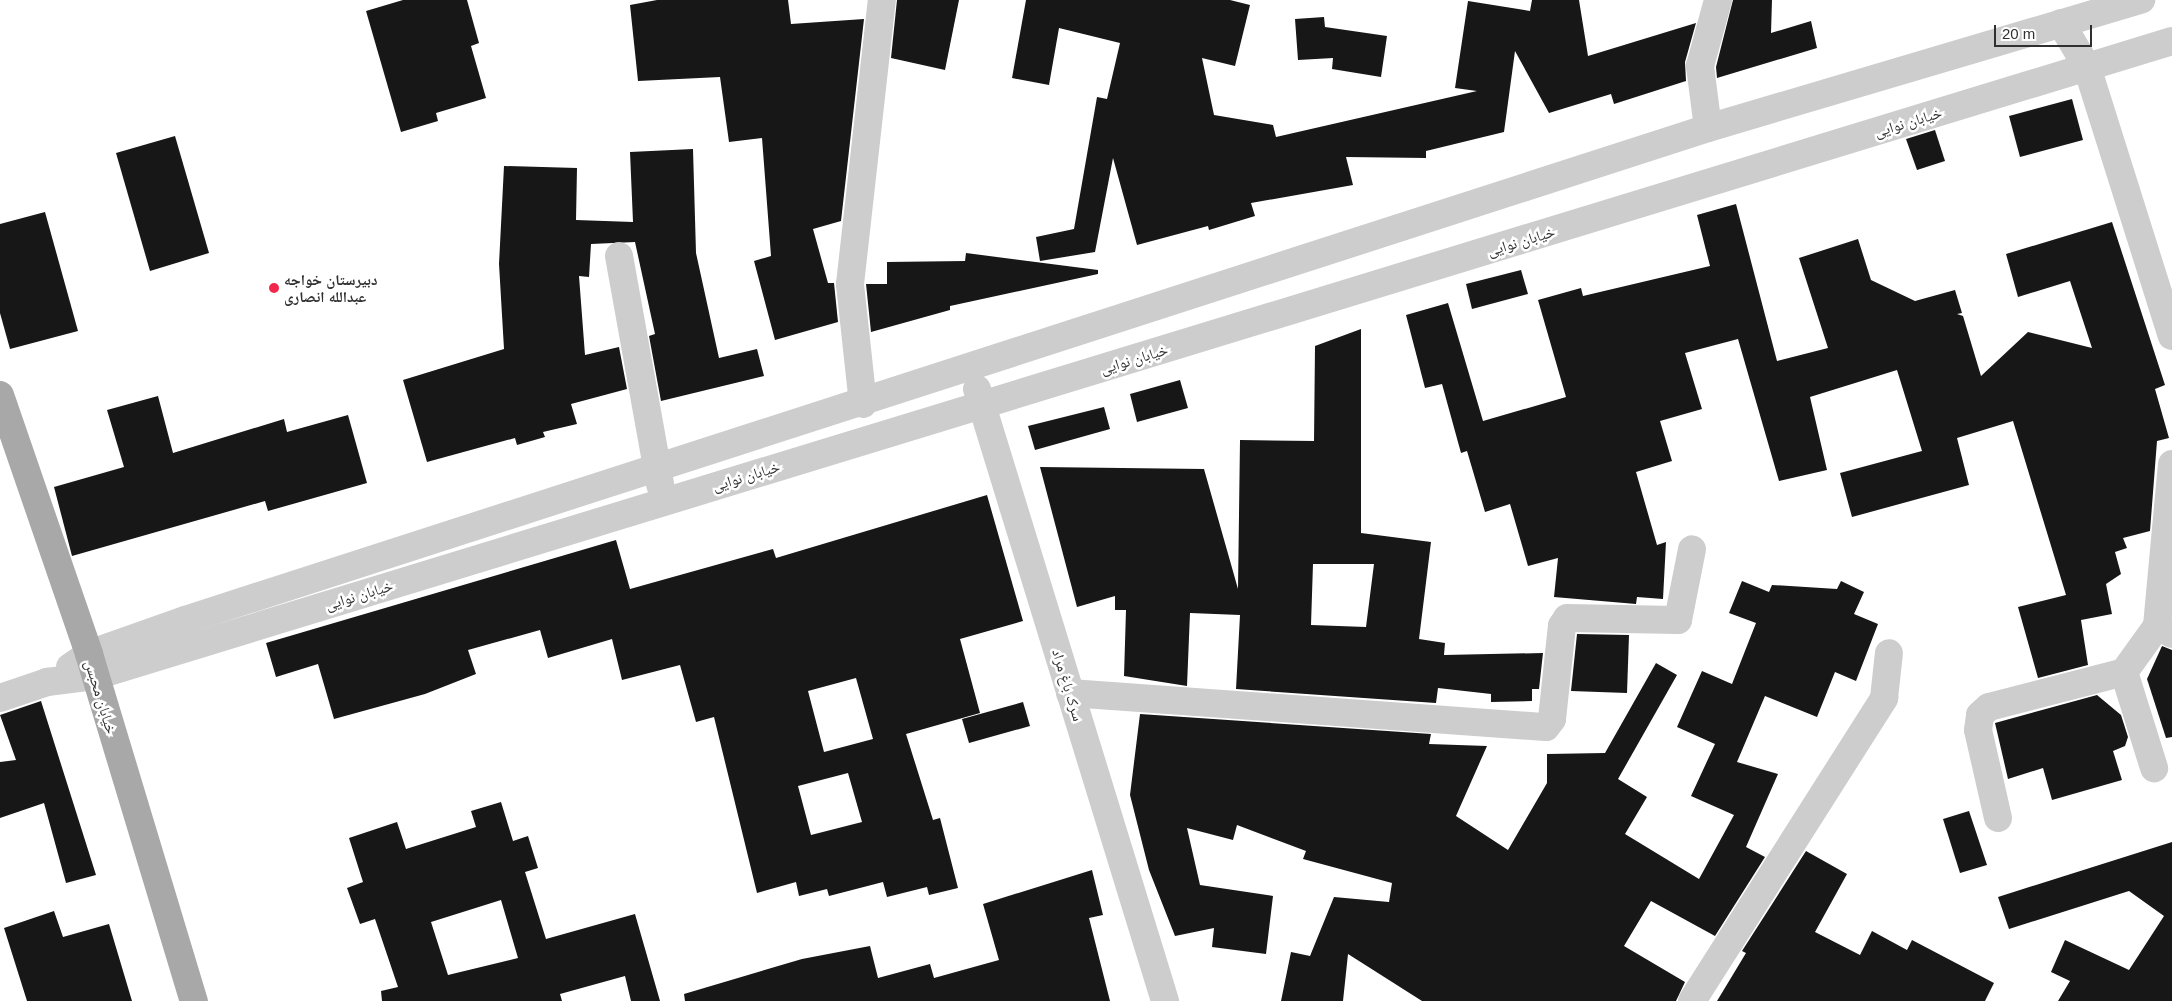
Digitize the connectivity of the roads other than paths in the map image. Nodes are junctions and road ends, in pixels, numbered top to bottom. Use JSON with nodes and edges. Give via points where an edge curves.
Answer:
{"nodes":[{"id":1,"x":882,"y":0,"type":"edge"},
{"id":2,"x":1718,"y":0,"type":"edge"},
{"id":3,"x":2141,"y":0,"type":"edge"},
{"id":4,"x":2061,"y":24,"type":"junction"},
{"id":5,"x":2172,"y":41,"type":"edge"},
{"id":6,"x":2087,"y":67,"type":"junction"},
{"id":7,"x":1708,"y":128,"type":"junction"},
{"id":8,"x":619,"y":256,"type":"dead end"},
{"id":9,"x":2172,"y":336,"type":"edge"},
{"id":10,"x":971,"y":369,"type":"junction"},
{"id":11,"x":0,"y":395,"type":"edge"},
{"id":12,"x":863,"y":404,"type":"junction"},
{"id":13,"x":982,"y":406,"type":"junction"},
{"id":14,"x":2172,"y":464,"type":"edge"},
{"id":15,"x":657,"y":467,"type":"junction"},
{"id":16,"x":664,"y":501,"type":"junction"},
{"id":17,"x":1692,"y":549,"type":"dead end"},
{"id":18,"x":2164,"y":630,"type":"edge"},
{"id":19,"x":1889,"y":653,"type":"dead end"},
{"id":20,"x":92,"y":665,"type":"junction"},
{"id":21,"x":2124,"y":672,"type":"junction"},
{"id":22,"x":1070,"y":693,"type":"junction"},
{"id":23,"x":0,"y":698,"type":"edge"},
{"id":24,"x":2154,"y":768,"type":"dead end"},
{"id":25,"x":1998,"y":818,"type":"dead end"},
{"id":26,"x":194,"y":1001,"type":"edge"},
{"id":27,"x":1165,"y":1001,"type":"edge"},
{"id":28,"x":1692,"y":1001,"type":"edge"}],
"edges":[{"from":1,"to":12,"type":"street","via":[[850,284]]},
{"from":2,"to":7,"type":"street","via":[[1700,66]]},
{"from":3,"to":4,"type":"street","name":"خیابان نوایی"},
{"from":4,"to":6,"type":"street"},
{"from":4,"to":7,"type":"street","name":"خیابان نوایی"},
{"from":5,"to":6,"type":"street","name":"خیابان نوایی"},
{"from":6,"to":9,"type":"street"},
{"from":6,"to":13,"type":"street","name":"خیابان نوایی"},
{"from":7,"to":10,"type":"street","name":"خیابان نوایی"},
{"from":8,"to":15,"type":"street"},
{"from":10,"to":12,"type":"street","name":"خیابان نوایی"},
{"from":10,"to":13,"type":"street","name":"سرک باغ مراد"},
{"from":11,"to":20,"type":"main road","name":"خیابان محبس"},
{"from":12,"to":15,"type":"street","name":"خیابان نوایی"},
{"from":13,"to":16,"type":"street","name":"خیابان نوایی"},
{"from":13,"to":22,"type":"street","name":"سرک باغ مراد"},
{"from":14,"to":18,"type":"street"},
{"from":15,"to":16,"type":"street"},
{"from":15,"to":20,"type":"street","name":"خیابان نوایی"},
{"from":16,"to":20,"type":"street","name":"خیابان نوایی"},
{"from":17,"to":22,"type":"street","via":[[1678,620],[1567,618],[1562,626],[1552,719],[1546,727]]},
{"from":18,"to":21,"type":"street"},
{"from":19,"to":28,"type":"street","via":[[1884,698]]},
{"from":20,"to":23,"type":"street"},
{"from":20,"to":26,"type":"main road","name":"خیابان محبس"},
{"from":21,"to":24,"type":"street"},
{"from":21,"to":25,"type":"street","via":[[1989,707],[1980,715],[1978,730]]},
{"from":22,"to":27,"type":"street","name":"سرک باغ مراد"}]}
